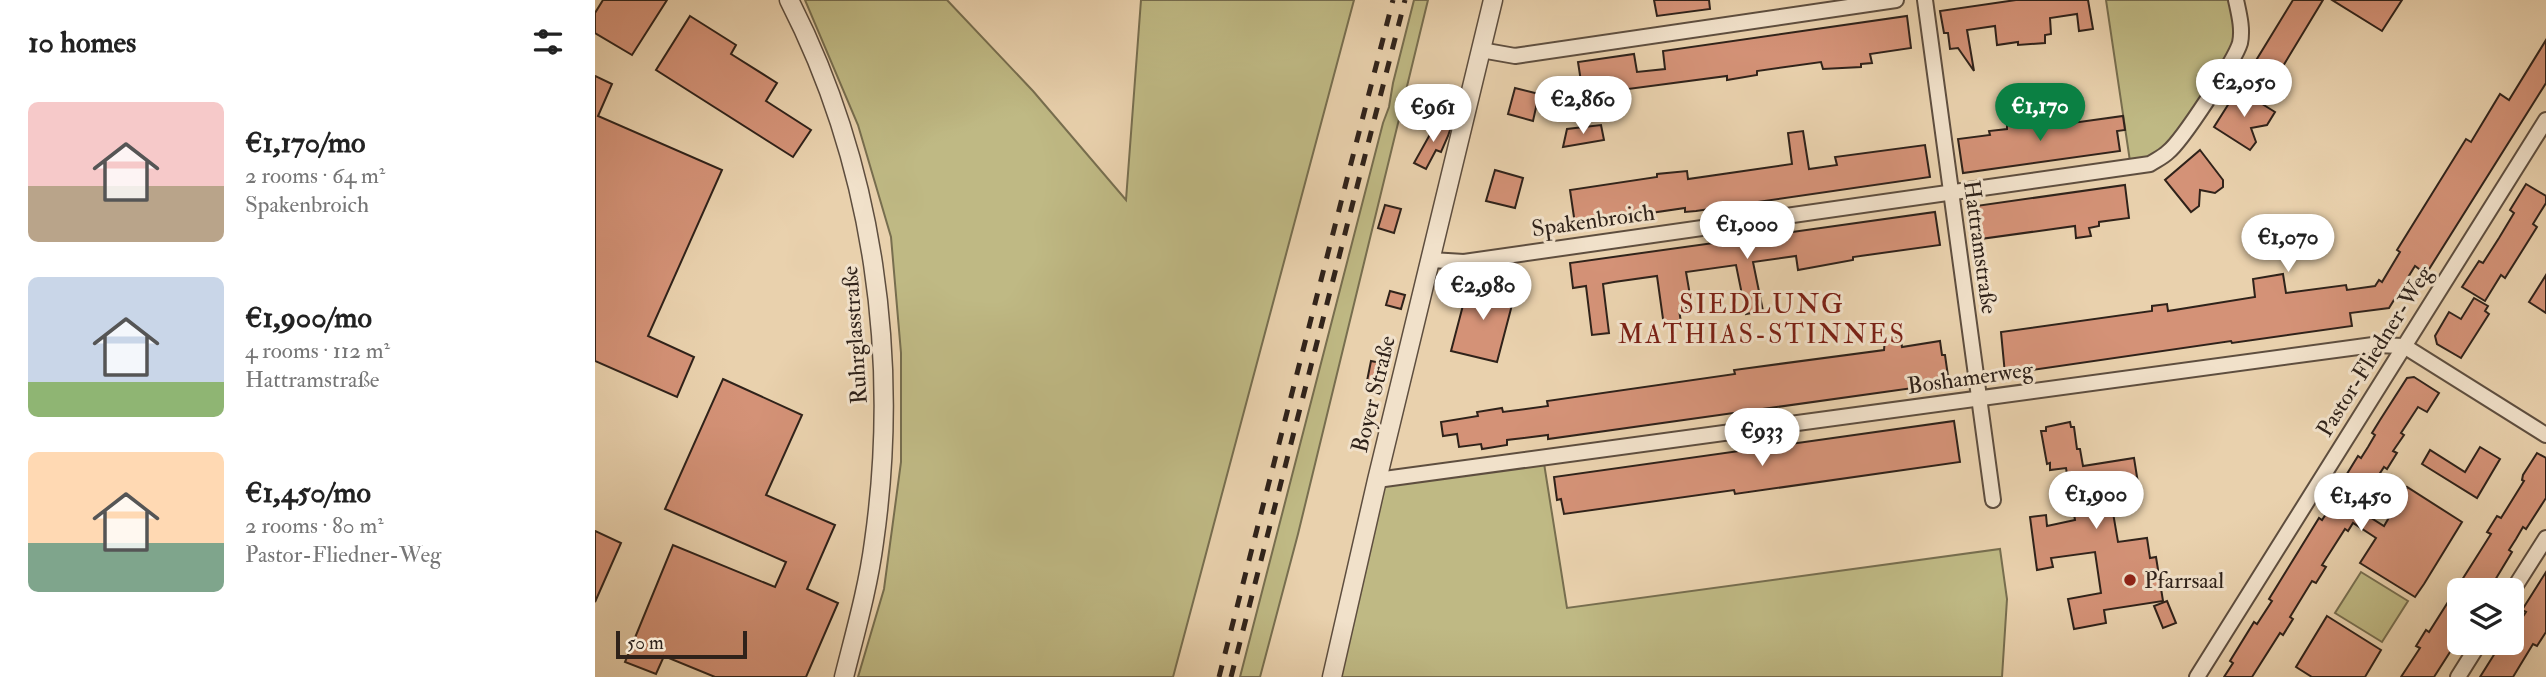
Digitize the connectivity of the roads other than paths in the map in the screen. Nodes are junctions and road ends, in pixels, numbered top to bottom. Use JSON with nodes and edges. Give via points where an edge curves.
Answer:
{"nodes":[{"id":1,"x":789,"y":0,"type":"edge"},
{"id":2,"x":1493,"y":0,"type":"edge"},
{"id":3,"x":1896,"y":0,"type":"edge"},
{"id":4,"x":1925,"y":0,"type":"edge"},
{"id":5,"x":2236,"y":0,"type":"edge"},
{"id":6,"x":1481,"y":50,"type":"junction"},
{"id":7,"x":2546,"y":120,"type":"edge"},
{"id":8,"x":1950,"y":192,"type":"junction"},
{"id":9,"x":1430,"y":260,"type":"junction"},
{"id":10,"x":2404,"y":346,"type":"junction"},
{"id":11,"x":1980,"y":399,"type":"junction"},
{"id":12,"x":2546,"y":435,"type":"edge"},
{"id":13,"x":1377,"y":480,"type":"junction"},
{"id":14,"x":1993,"y":500,"type":"dead end"},
{"id":15,"x":2546,"y":538,"type":"edge"},
{"id":16,"x":2521,"y":578,"type":"edge"},
{"id":17,"x":2472,"y":655,"type":"edge"},
{"id":18,"x":844,"y":677,"type":"edge"},
{"id":19,"x":1332,"y":677,"type":"edge"},
{"id":20,"x":2197,"y":677,"type":"edge"},
{"id":21,"x":2458,"y":677,"type":"edge"}],
"edges":[{"from":1,"to":18,"type":"street","name":"Ruhrglasstraße","via":[[838,117],[858,187],[882,329],[883,463],[863,605]]},
{"from":2,"to":6,"type":"street","name":"Boyer Straße"},
{"from":3,"to":6,"type":"street","via":[[1515,56]]},
{"from":4,"to":8,"type":"street","name":"Hattramstraße"},
{"from":5,"to":8,"type":"street","name":"Spakenbroich","via":[[2239,43],[2169,152],[2150,164],[2131,168]]},
{"from":6,"to":9,"type":"street","name":"Boyer Straße"},
{"from":7,"to":10,"type":"street","name":"Pastor-Fliedner-Weg"},
{"from":8,"to":9,"type":"street","name":"Spakenbroich","via":[[1464,262]]},
{"from":8,"to":11,"type":"street","name":"Hattramstraße"},
{"from":9,"to":13,"type":"street","name":"Boyer Straße"},
{"from":10,"to":11,"type":"street","name":"Boshamerweg","via":[[2372,345]]},
{"from":10,"to":12,"type":"street"},
{"from":10,"to":20,"type":"street","name":"Pastor-Fliedner-Weg"},
{"from":11,"to":13,"type":"street","name":"Boshamerweg"},
{"from":11,"to":14,"type":"street","name":"Hattramstraße"},
{"from":13,"to":19,"type":"street","name":"Boyer Straße"},
{"from":15,"to":16,"type":"street"},
{"from":17,"to":21,"type":"street"}]}
